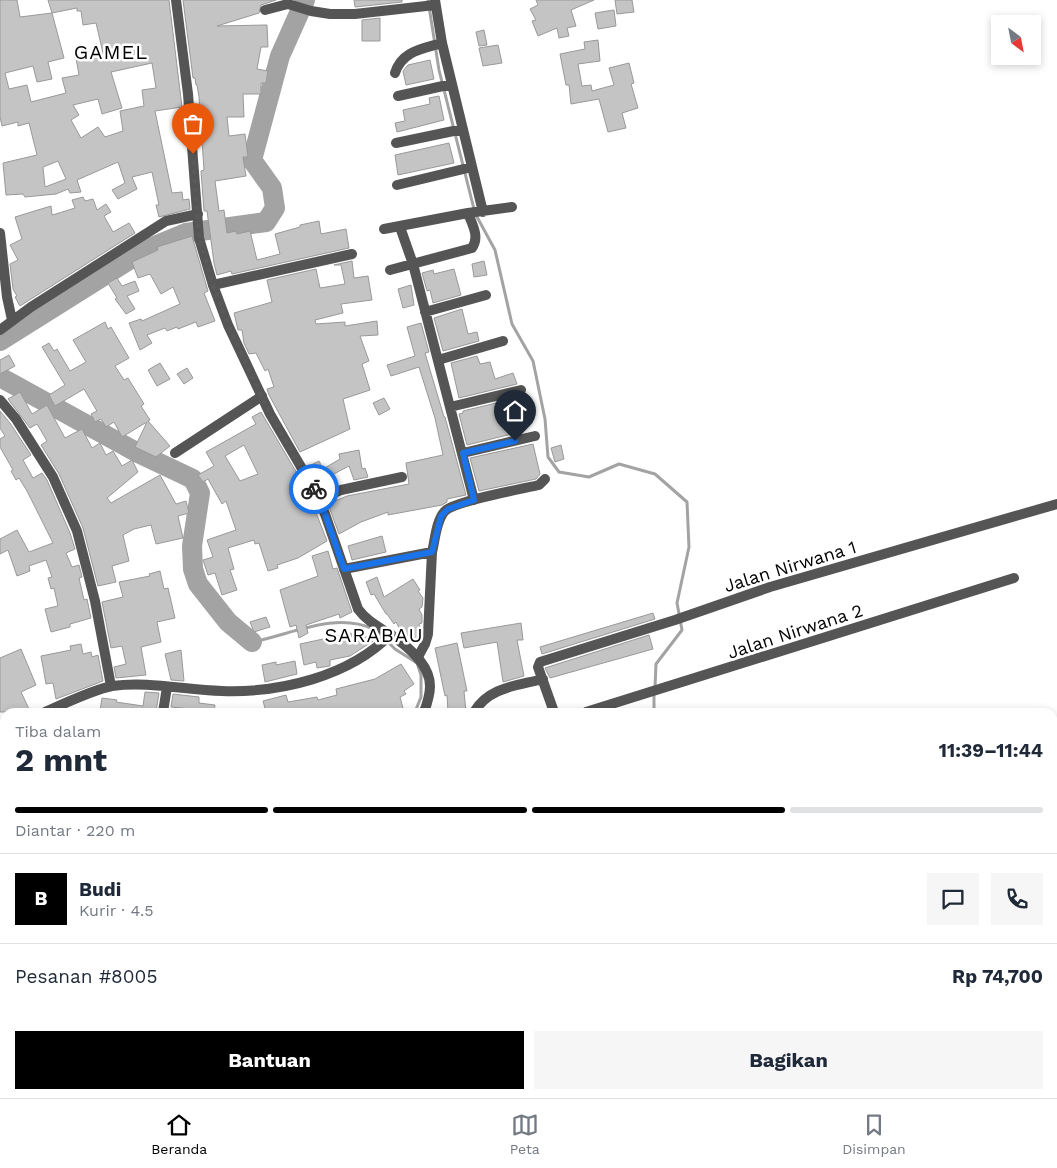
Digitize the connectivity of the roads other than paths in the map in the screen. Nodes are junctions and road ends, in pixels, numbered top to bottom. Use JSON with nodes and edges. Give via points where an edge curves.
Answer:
{"nodes":[{"id":1,"x":176,"y":0,"type":"edge"},
{"id":2,"x":431,"y":4,"type":"edge"},
{"id":3,"x":265,"y":10,"type":"dead end"},
{"id":4,"x":437,"y":45,"type":"junction"},
{"id":5,"x":395,"y":73,"type":"dead end"},
{"id":6,"x":444,"y":86,"type":"junction"},
{"id":7,"x":398,"y":96,"type":"dead end"},
{"id":8,"x":457,"y":130,"type":"junction"},
{"id":9,"x":396,"y":143,"type":"dead end"},
{"id":10,"x":466,"y":168,"type":"junction"},
{"id":11,"x":397,"y":185,"type":"dead end"},
{"id":12,"x":512,"y":207,"type":"dead end"},
{"id":13,"x":476,"y":213,"type":"junction"},
{"id":14,"x":198,"y":216,"type":"junction"},
{"id":15,"x":400,"y":227,"type":"junction"},
{"id":16,"x":384,"y":229,"type":"dead end"},
{"id":17,"x":0,"y":233,"type":"edge"},
{"id":18,"x":352,"y":254,"type":"dead end"},
{"id":19,"x":413,"y":264,"type":"junction"},
{"id":20,"x":390,"y":270,"type":"dead end"},
{"id":21,"x":213,"y":285,"type":"junction"},
{"id":22,"x":486,"y":295,"type":"dead end"},
{"id":23,"x":425,"y":312,"type":"junction"},
{"id":24,"x":12,"y":320,"type":"junction"},
{"id":25,"x":0,"y":330,"type":"edge"},
{"id":26,"x":503,"y":341,"type":"dead end"},
{"id":27,"x":438,"y":360,"type":"junction"},
{"id":28,"x":521,"y":390,"type":"dead end"},
{"id":29,"x":262,"y":396,"type":"junction"},
{"id":30,"x":0,"y":400,"type":"edge"},
{"id":31,"x":450,"y":406,"type":"junction"},
{"id":32,"x":536,"y":436,"type":"dead end"},
{"id":33,"x":174,"y":452,"type":"dead end"},
{"id":34,"x":463,"y":453,"type":"junction"},
{"id":35,"x":402,"y":477,"type":"dead end"},
{"id":36,"x":545,"y":479,"type":"dead end"},
{"id":37,"x":319,"y":500,"type":"junction"},
{"id":38,"x":474,"y":500,"type":"junction"},
{"id":39,"x":1057,"y":504,"type":"edge"},
{"id":40,"x":432,"y":552,"type":"junction"},
{"id":41,"x":344,"y":569,"type":"junction"},
{"id":42,"x":1014,"y":578,"type":"dead end"},
{"id":43,"x":388,"y":638,"type":"junction"},
{"id":44,"x":418,"y":657,"type":"junction"},
{"id":45,"x":543,"y":679,"type":"junction"},
{"id":46,"x":111,"y":686,"type":"junction"},
{"id":47,"x":167,"y":687,"type":"junction"},
{"id":48,"x":54,"y":708,"type":"edge"},
{"id":49,"x":164,"y":708,"type":"edge"},
{"id":50,"x":425,"y":708,"type":"edge"},
{"id":51,"x":477,"y":708,"type":"edge"},
{"id":52,"x":553,"y":708,"type":"edge"},
{"id":53,"x":600,"y":708,"type":"edge"}],
"edges":[{"from":1,"to":14,"type":"street"},
{"from":2,"to":3,"type":"street","via":[[355,14],[330,14],[290,4]]},
{"from":2,"to":4,"type":"street"},
{"from":4,"to":5,"type":"street","via":[[405,56]]},
{"from":4,"to":6,"type":"street"},
{"from":6,"to":7,"type":"street"},
{"from":6,"to":8,"type":"street"},
{"from":8,"to":9,"type":"street"},
{"from":8,"to":10,"type":"street"},
{"from":10,"to":11,"type":"street"},
{"from":10,"to":13,"type":"street"},
{"from":12,"to":13,"type":"street"},
{"from":13,"to":15,"type":"street"},
{"from":13,"to":19,"type":"street","via":[[476,236],[472,248]]},
{"from":14,"to":21,"type":"street","via":[[199,238]]},
{"from":14,"to":24,"type":"street","via":[[166,222]]},
{"from":15,"to":16,"type":"street"},
{"from":15,"to":19,"type":"street"},
{"from":17,"to":24,"type":"street"},
{"from":18,"to":21,"type":"street"},
{"from":19,"to":20,"type":"street"},
{"from":19,"to":23,"type":"street"},
{"from":21,"to":29,"type":"street"},
{"from":22,"to":23,"type":"street"},
{"from":23,"to":27,"type":"street"},
{"from":24,"to":25,"type":"street"},
{"from":26,"to":27,"type":"street"},
{"from":27,"to":31,"type":"street"},
{"from":28,"to":31,"type":"street"},
{"from":29,"to":33,"type":"street"},
{"from":29,"to":37,"type":"street"},
{"from":30,"to":46,"type":"street","via":[[53,477],[77,531],[92,584]]},
{"from":31,"to":34,"type":"street"},
{"from":32,"to":34,"type":"street"},
{"from":34,"to":38,"type":"street"},
{"from":35,"to":37,"type":"street","via":[[341,490]]},
{"from":36,"to":38,"type":"street","via":[[539,485]]},
{"from":37,"to":41,"type":"street"},
{"from":38,"to":40,"type":"street","via":[[444,512]]},
{"from":39,"to":45,"type":"street","name":"Jalan Nirwana 1","via":[[770,587],[680,619],[540,662],[538,667]]},
{"from":40,"to":41,"type":"street"},
{"from":40,"to":44,"type":"street","via":[[428,634]]},
{"from":41,"to":43,"type":"street","via":[[358,609]]},
{"from":42,"to":53,"type":"street","name":"Jalan Nirwana 2"},
{"from":43,"to":44,"type":"street"},
{"from":43,"to":47,"type":"street","via":[[370,653],[298,684],[259,691]]},
{"from":44,"to":50,"type":"street","via":[[429,677]]},
{"from":45,"to":51,"type":"street","via":[[496,690]]},
{"from":45,"to":52,"type":"street"},
{"from":46,"to":47,"type":"street","via":[[146,684]]},
{"from":46,"to":48,"type":"street"},
{"from":47,"to":49,"type":"street"}]}
